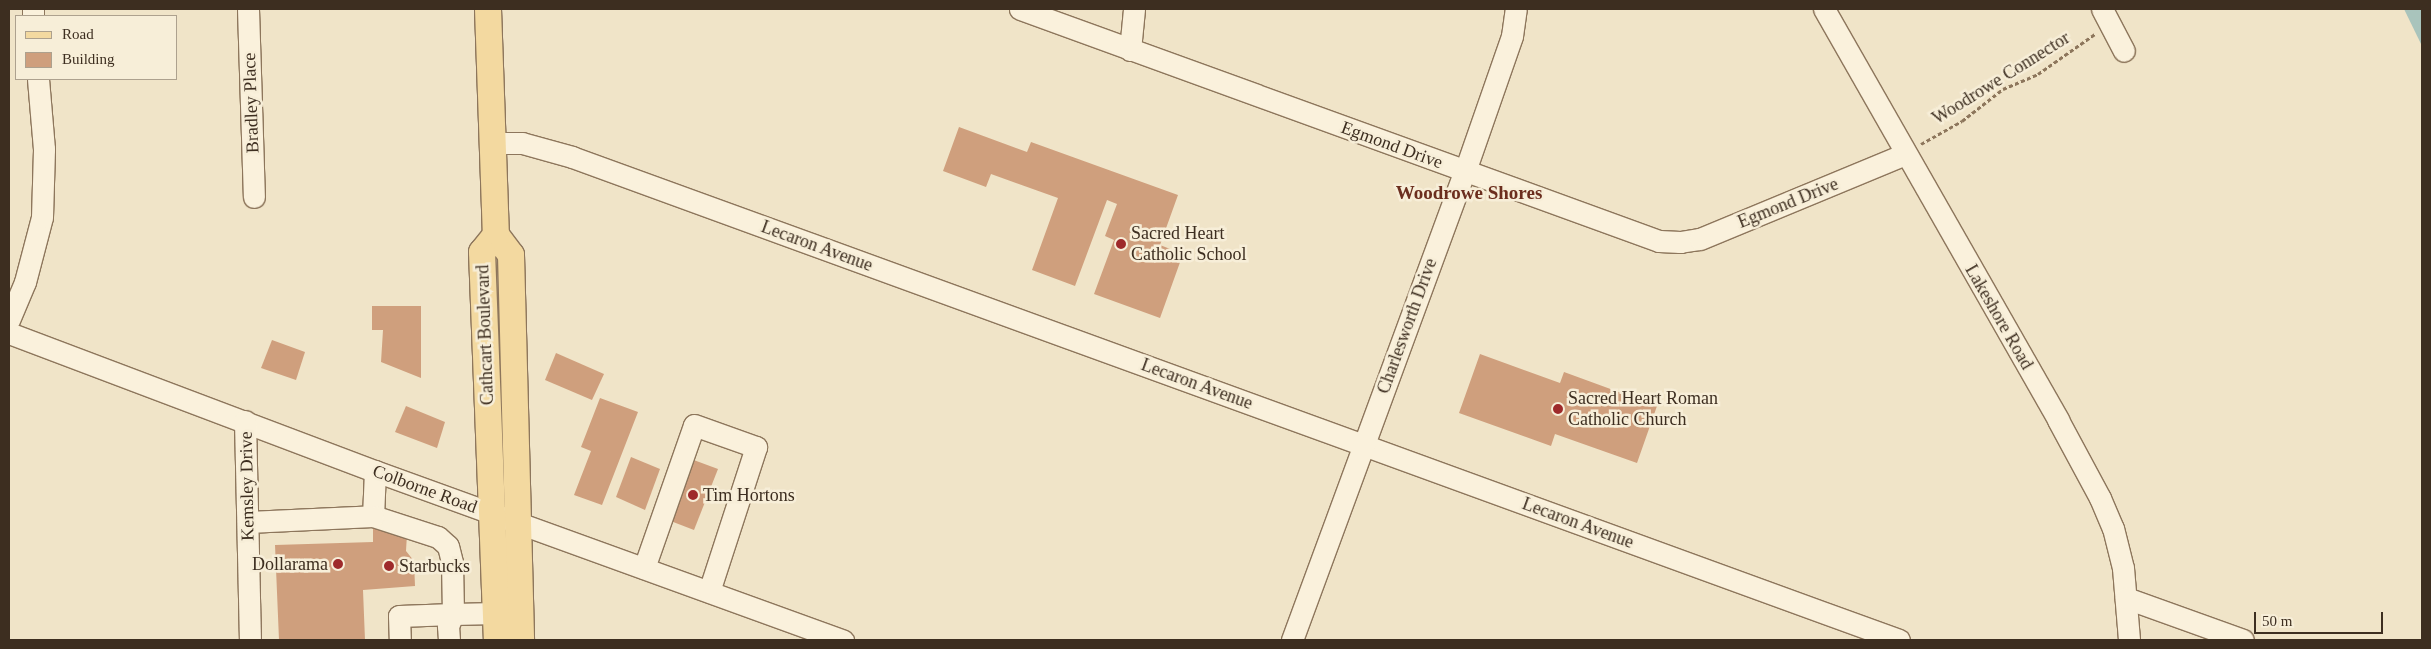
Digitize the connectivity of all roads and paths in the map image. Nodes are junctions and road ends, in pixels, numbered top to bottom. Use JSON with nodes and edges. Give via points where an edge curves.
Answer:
{"nodes":[{"id":1,"x":248,"y":9,"type":"edge"},
{"id":2,"x":488,"y":9,"type":"edge"},
{"id":3,"x":1020,"y":9,"type":"edge"},
{"id":4,"x":1134,"y":9,"type":"edge"},
{"id":5,"x":1516,"y":9,"type":"edge"},
{"id":6,"x":1824,"y":9,"type":"edge"},
{"id":7,"x":2106,"y":16,"type":"edge"},
{"id":8,"x":1130,"y":50,"type":"junction"},
{"id":9,"x":2124,"y":51,"type":"dead end"},
{"id":10,"x":38,"y":80,"type":"edge"},
{"id":11,"x":493,"y":143,"type":"junction"},
{"id":12,"x":1904,"y":154,"type":"junction"},
{"id":13,"x":1465,"y":171,"type":"junction"},
{"id":14,"x":254,"y":197,"type":"dead end"},
{"id":15,"x":496,"y":234,"type":"junction"},
{"id":16,"x":9,"y":320,"type":"edge"},
{"id":17,"x":9,"y":332,"type":"edge"},
{"id":18,"x":245,"y":421,"type":"junction"},
{"id":19,"x":1363,"y":444,"type":"junction"},
{"id":20,"x":375,"y":470,"type":"junction"},
{"id":21,"x":492,"y":513,"type":"junction"},
{"id":22,"x":373,"y":516,"type":"junction"},
{"id":23,"x":248,"y":522,"type":"junction"},
{"id":24,"x":518,"y":522,"type":"junction"},
{"id":25,"x":644,"y":568,"type":"junction"},
{"id":26,"x":709,"y":592,"type":"junction"},
{"id":27,"x":2126,"y":598,"type":"junction"},
{"id":28,"x":496,"y":613,"type":"junction"},
{"id":29,"x":453,"y":614,"type":"junction"},
{"id":30,"x":250,"y":640,"type":"edge"},
{"id":31,"x":400,"y":640,"type":"edge"},
{"id":32,"x":449,"y":640,"type":"edge"},
{"id":33,"x":497,"y":640,"type":"edge"},
{"id":34,"x":521,"y":640,"type":"edge"},
{"id":35,"x":843,"y":640,"type":"edge"},
{"id":36,"x":1292,"y":640,"type":"edge"},
{"id":37,"x":1899,"y":640,"type":"edge"},
{"id":38,"x":2129,"y":640,"type":"edge"},
{"id":39,"x":2243,"y":640,"type":"edge"}],
"edges":[{"from":1,"to":14,"type":"street","name":"Bradley Place"},
{"from":2,"to":11,"type":"main road"},
{"from":3,"to":8,"type":"street","name":"Egmond Drive"},
{"from":4,"to":8,"type":"street"},
{"from":5,"to":13,"type":"street","name":"Charlesworth Drive","via":[[1512,36]]},
{"from":6,"to":12,"type":"street","name":"Lakeshore Road"},
{"from":7,"to":9,"type":"street"},
{"from":7,"to":12,"type":"path","name":"Woodrowe Connector","via":[[2038,74],[2003,89],[1962,120]]},
{"from":8,"to":13,"type":"street","name":"Egmond Drive"},
{"from":10,"to":16,"type":"street","via":[[44,149],[42,217],[25,282]]},
{"from":11,"to":15,"type":"main road"},
{"from":11,"to":19,"type":"street","name":"Lecaron Avenue","via":[[522,143],[572,158]]},
{"from":12,"to":13,"type":"street","name":"Egmond Drive","via":[[1719,232],[1680,242],[1639,236]]},
{"from":12,"to":27,"type":"street","name":"Lakeshore Road","via":[[2100,498],[2116,542]]},
{"from":13,"to":19,"type":"street","name":"Charlesworth Drive"},
{"from":15,"to":21,"type":"main road","name":"Cathcart Boulevard","via":[[482,252]]},
{"from":15,"to":24,"type":"main road","name":"Cathcart Boulevard","via":[[511,255]]},
{"from":17,"to":18,"type":"street","name":"Colborne Road"},
{"from":18,"to":20,"type":"street","name":"Colborne Road"},
{"from":18,"to":23,"type":"street","name":"Kemsley Drive"},
{"from":19,"to":36,"type":"street","name":"Charlesworth Drive"},
{"from":19,"to":37,"type":"street","name":"Lecaron Avenue"},
{"from":20,"to":21,"type":"street","name":"Colborne Road"},
{"from":20,"to":22,"type":"street"},
{"from":21,"to":24,"type":"street","name":"Colborne Road"},
{"from":21,"to":28,"type":"main road","name":"Cathcart Boulevard"},
{"from":22,"to":23,"type":"street"},
{"from":22,"to":29,"type":"street","via":[[438,537],[448,546],[452,562]]},
{"from":23,"to":30,"type":"street","name":"Kemsley Drive"},
{"from":24,"to":25,"type":"street","name":"Colborne Road"},
{"from":24,"to":34,"type":"main road","name":"Cathcart Boulevard"},
{"from":25,"to":26,"type":"street","name":"Colborne Road"},
{"from":25,"to":26,"type":"street","via":[[692,431],[756,447]]},
{"from":26,"to":35,"type":"street","name":"Colborne Road"},
{"from":27,"to":38,"type":"street","name":"Lakeshore Road"},
{"from":27,"to":39,"type":"street"},
{"from":28,"to":29,"type":"street"},
{"from":28,"to":33,"type":"main road","name":"Cathcart Boulevard"},
{"from":29,"to":31,"type":"street","via":[[399,616]]},
{"from":29,"to":32,"type":"street","via":[[448,626]]}]}
